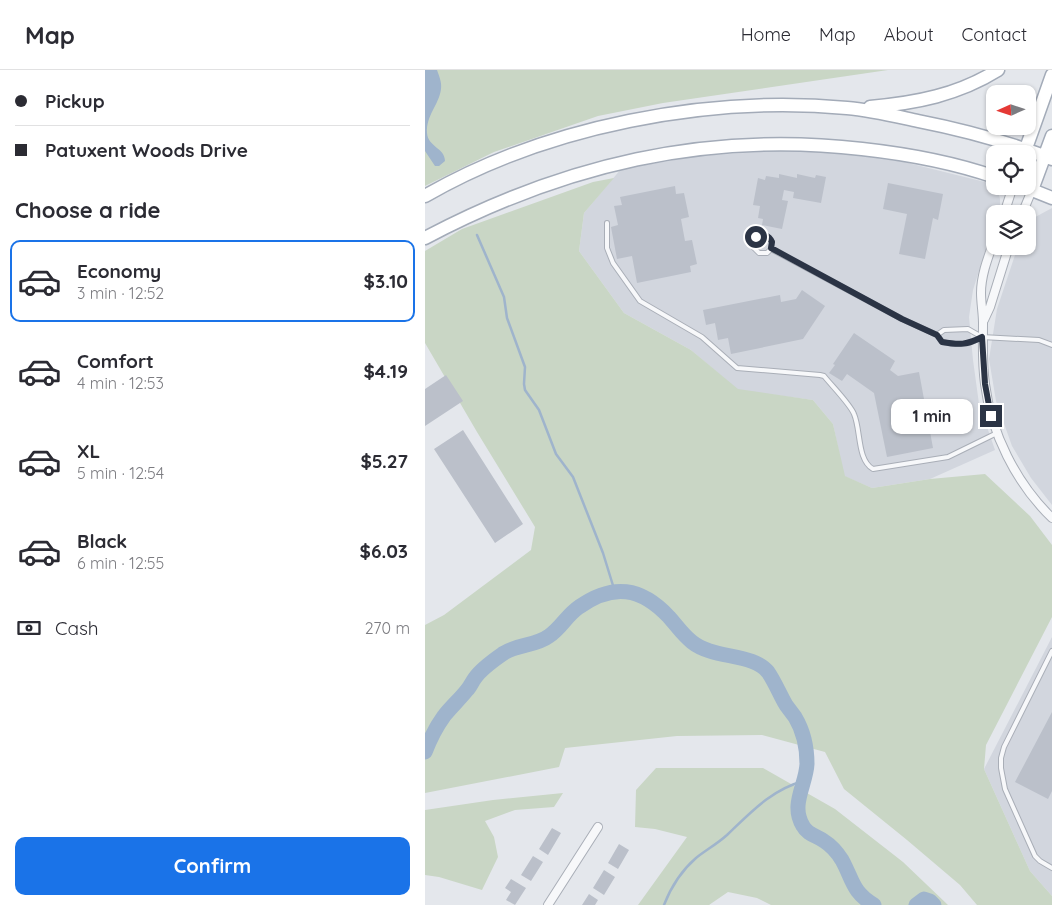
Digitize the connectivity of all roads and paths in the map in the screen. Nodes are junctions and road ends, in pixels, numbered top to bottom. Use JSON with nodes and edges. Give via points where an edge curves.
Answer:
{"nodes":[{"id":1,"x":998,"y":70,"type":"edge"},
{"id":2,"x":1052,"y":75,"type":"edge"},
{"id":3,"x":849,"y":108,"type":"junction"},
{"id":4,"x":1052,"y":136,"type":"edge"},
{"id":5,"x":1006,"y":145,"type":"edge"},
{"id":6,"x":1027,"y":145,"type":"edge"},
{"id":7,"x":1036,"y":154,"type":"edge"},
{"id":8,"x":1049,"y":157,"type":"edge"},
{"id":9,"x":986,"y":174,"type":"edge"},
{"id":10,"x":1036,"y":175,"type":"edge"},
{"id":11,"x":1036,"y":192,"type":"edge"},
{"id":12,"x":425,"y":196,"type":"edge"},
{"id":13,"x":1052,"y":198,"type":"edge"},
{"id":14,"x":607,"y":223,"type":"dead end"},
{"id":15,"x":425,"y":238,"type":"edge"},
{"id":16,"x":771,"y":248,"type":"junction"},
{"id":17,"x":989,"y":255,"type":"edge"},
{"id":18,"x":1006,"y":255,"type":"edge"},
{"id":19,"x":983,"y":322,"type":"junction"},
{"id":20,"x":937,"y":335,"type":"junction"},
{"id":21,"x":982,"y":337,"type":"junction"},
{"id":22,"x":1052,"y":345,"type":"edge"},
{"id":23,"x":997,"y":433,"type":"junction"},
{"id":24,"x":1052,"y":518,"type":"edge"},
{"id":25,"x":1052,"y":651,"type":"edge"},
{"id":26,"x":598,"y":827,"type":"dead end"},
{"id":27,"x":1052,"y":868,"type":"edge"},
{"id":28,"x":549,"y":905,"type":"edge"}],
"edges":[{"from":1,"to":3,"type":"main road","via":[[942,96],[917,102]]},
{"from":2,"to":6,"type":"main road"},
{"from":3,"to":5,"type":"main road","via":[[950,127]]},
{"from":3,"to":12,"type":"main road","via":[[737,107],[636,120],[536,147]]},
{"from":4,"to":8,"type":"main road"},
{"from":7,"to":8,"type":"main road"},
{"from":8,"to":10,"type":"main road"},
{"from":9,"to":15,"type":"main road","via":[[894,152],[846,147],[777,144],[699,148],[641,157],[569,176],[512,197]]},
{"from":11,"to":13,"type":"main road"},
{"from":14,"to":23,"type":"lane","via":[[607,248],[613,263],[641,300],[702,337],[737,368],[824,376],[854,413],[866,463],[873,469],[948,457]]},
{"from":16,"to":16,"type":"lane","via":[[767,253],[759,253],[753,247],[754,240],[759,235],[767,236],[772,242]]},
{"from":16,"to":20,"type":"lane"},
{"from":17,"to":19,"type":"street","via":[[981,292]]},
{"from":18,"to":19,"type":"street"},
{"from":19,"to":21,"type":"street"},
{"from":20,"to":21,"type":"lane","via":[[944,330],[968,329]]},
{"from":20,"to":21,"type":"lane","via":[[942,342],[955,344],[970,344]]},
{"from":21,"to":22,"type":"lane","via":[[1039,340]]},
{"from":21,"to":23,"type":"street","via":[[985,384]]},
{"from":23,"to":24,"type":"street","via":[[1018,474]]},
{"from":25,"to":27,"type":"lane","via":[[1001,758],[1005,789],[1035,856]]},
{"from":26,"to":28,"type":"street"}]}
